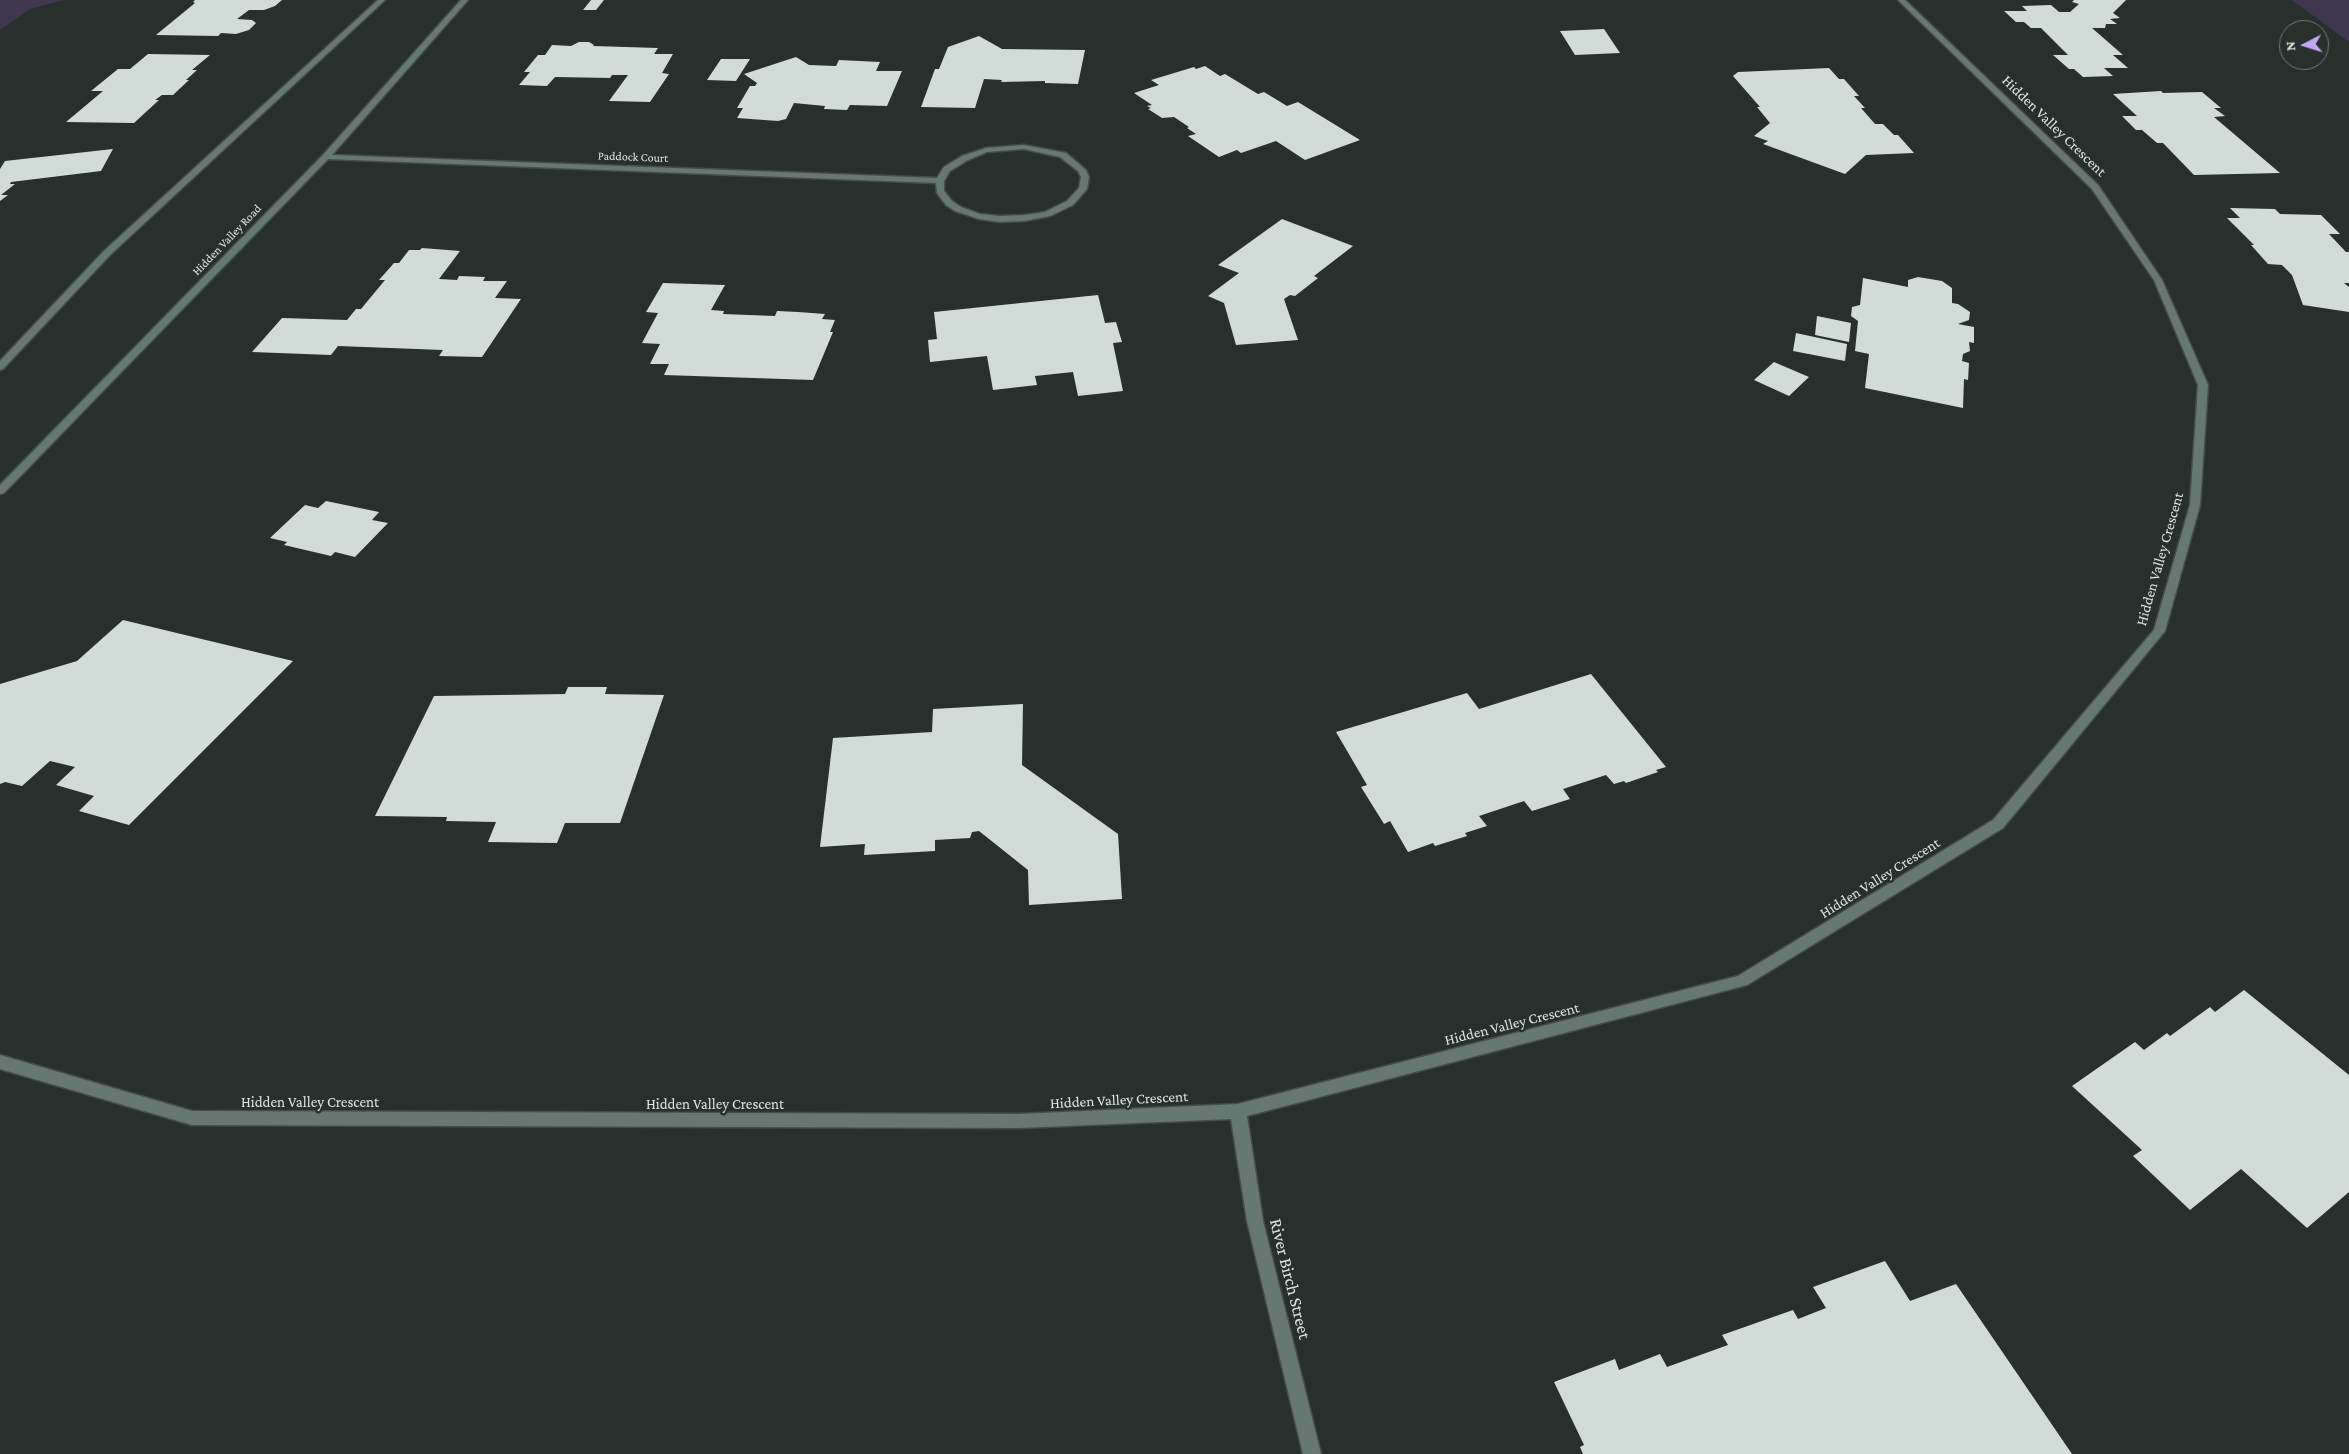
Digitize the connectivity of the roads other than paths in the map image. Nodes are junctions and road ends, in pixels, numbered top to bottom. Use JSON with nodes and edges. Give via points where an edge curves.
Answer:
{"nodes":[{"id":1,"x":382,"y":0,"type":"edge"},
{"id":2,"x":465,"y":0,"type":"edge"},
{"id":3,"x":1901,"y":0,"type":"edge"},
{"id":4,"x":326,"y":157,"type":"junction"},
{"id":5,"x":940,"y":182,"type":"junction"},
{"id":6,"x":0,"y":367,"type":"edge"},
{"id":7,"x":0,"y":491,"type":"edge"},
{"id":8,"x":0,"y":1062,"type":"edge"},
{"id":9,"x":1238,"y":1110,"type":"junction"},
{"id":10,"x":1312,"y":1454,"type":"edge"}],
"edges":[{"from":1,"to":6,"type":"street","via":[[107,253]]},
{"from":2,"to":4,"type":"street","name":"Hidden Valley Road"},
{"from":3,"to":9,"type":"street","name":"Hidden Valley Crescent","via":[[2095,187],[2158,280],[2203,386],[2195,505],[2159,631],[1998,824],[1742,981]]},
{"from":4,"to":5,"type":"street","name":"Paddock Court"},
{"from":4,"to":7,"type":"street","name":"Hidden Valley Road"},
{"from":5,"to":5,"type":"street","via":[[940,191],[948,203],[979,216],[999,219],[1047,214],[1070,203],[1083,189],[1085,177],[1082,170],[1063,155],[1024,147],[986,150],[965,158],[947,169]]},
{"from":8,"to":9,"type":"street","name":"Hidden Valley Crescent","via":[[192,1118],[1019,1121]]},
{"from":9,"to":10,"type":"street","name":"River Birch Street","via":[[1255,1221]]}]}
